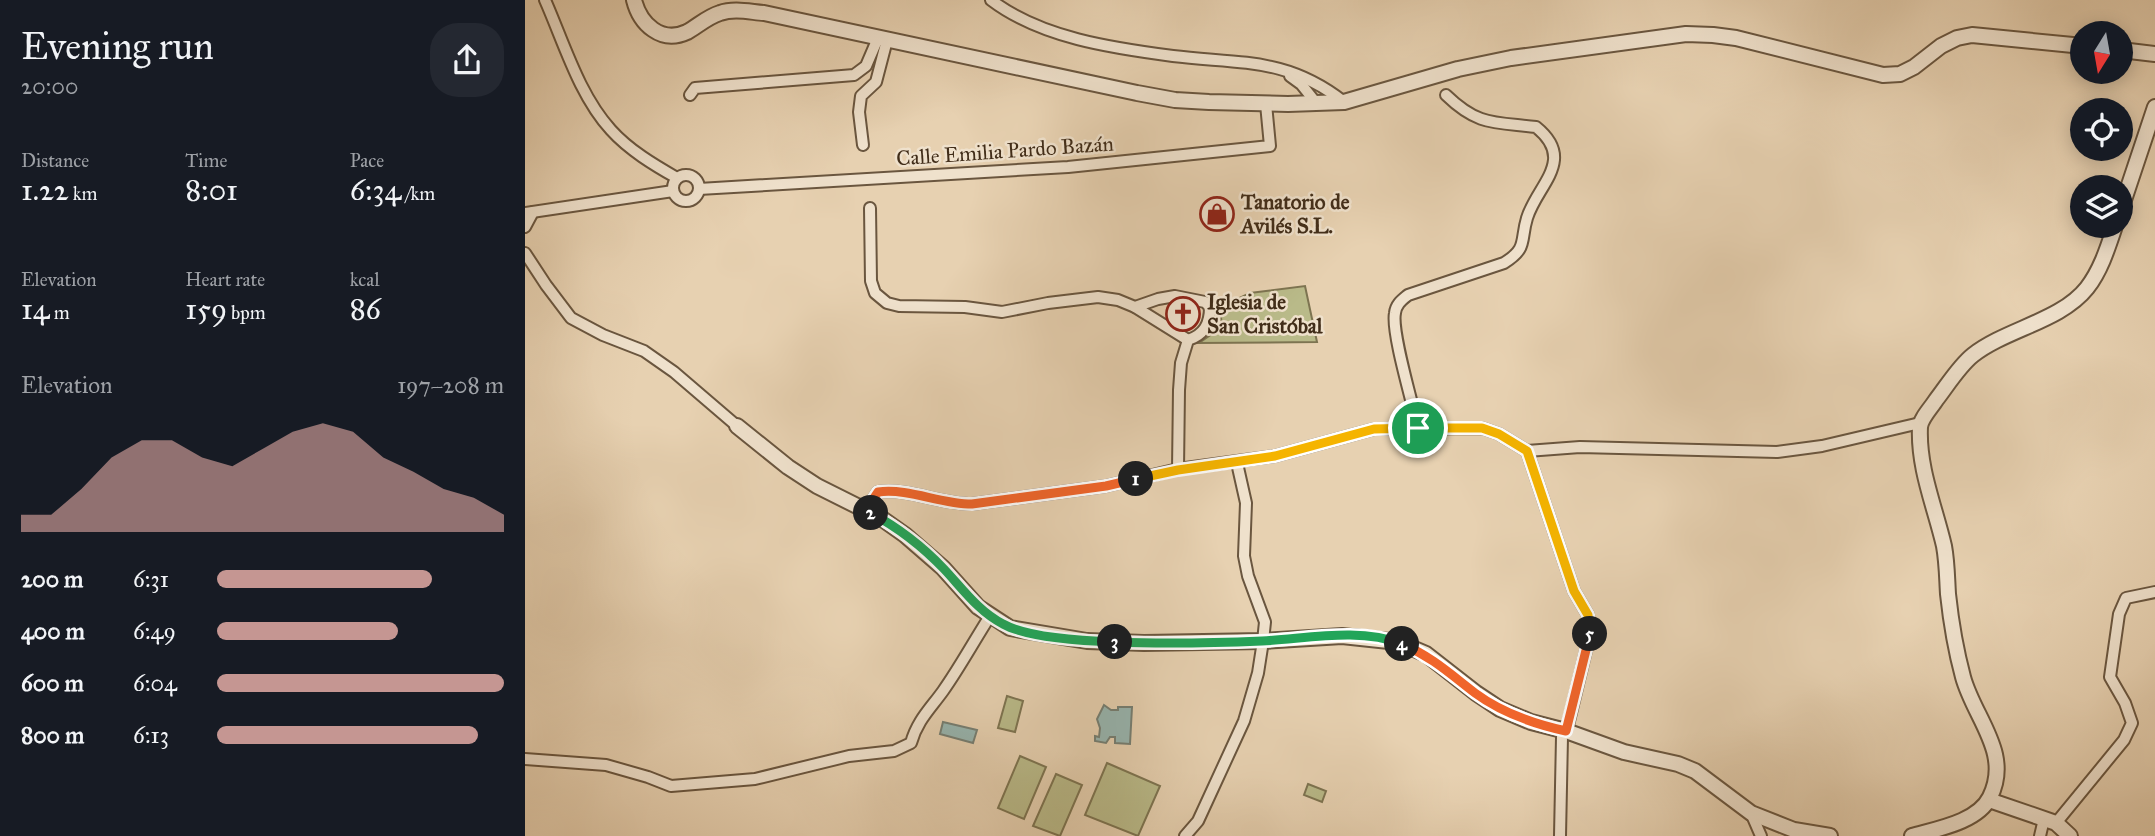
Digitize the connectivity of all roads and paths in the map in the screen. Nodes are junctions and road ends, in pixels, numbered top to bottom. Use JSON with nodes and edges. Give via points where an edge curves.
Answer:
{"nodes":[{"id":1,"x":545,"y":0,"type":"edge"},
{"id":2,"x":634,"y":0,"type":"edge"},
{"id":3,"x":991,"y":0,"type":"edge"},
{"id":4,"x":882,"y":38,"type":"junction"},
{"id":5,"x":2070,"y":45,"type":"edge"},
{"id":6,"x":2133,"y":51,"type":"edge"},
{"id":7,"x":2155,"y":54,"type":"edge"},
{"id":8,"x":1309,"y":81,"type":"junction"},
{"id":9,"x":1446,"y":94,"type":"dead end"},
{"id":10,"x":690,"y":95,"type":"dead end"},
{"id":11,"x":1344,"y":102,"type":"junction"},
{"id":12,"x":1266,"y":104,"type":"junction"},
{"id":13,"x":1288,"y":104,"type":"junction"},
{"id":14,"x":1317,"y":104,"type":"junction"},
{"id":15,"x":2155,"y":107,"type":"edge"},
{"id":16,"x":863,"y":145,"type":"dead end"},
{"id":17,"x":2132,"y":175,"type":"edge"},
{"id":18,"x":677,"y":178,"type":"junction"},
{"id":19,"x":699,"y":189,"type":"junction"},
{"id":20,"x":673,"y":191,"type":"junction"},
{"id":21,"x":870,"y":208,"type":"dead end"},
{"id":22,"x":529,"y":213,"type":"edge"},
{"id":23,"x":525,"y":227,"type":"edge"},
{"id":24,"x":2111,"y":238,"type":"edge"},
{"id":25,"x":525,"y":253,"type":"edge"},
{"id":26,"x":1135,"y":307,"type":"junction"},
{"id":27,"x":1188,"y":340,"type":"junction"},
{"id":28,"x":1920,"y":423,"type":"junction"},
{"id":29,"x":737,"y":426,"type":"joint"},
{"id":30,"x":1418,"y":428,"type":"junction"},
{"id":31,"x":1527,"y":451,"type":"junction"},
{"id":32,"x":1237,"y":463,"type":"junction"},
{"id":33,"x":1178,"y":470,"type":"junction"},
{"id":34,"x":866,"y":510,"type":"junction"},
{"id":35,"x":2155,"y":592,"type":"edge"},
{"id":36,"x":990,"y":616,"type":"junction"},
{"id":37,"x":1263,"y":641,"type":"junction"},
{"id":38,"x":1566,"y":731,"type":"junction"},
{"id":39,"x":525,"y":759,"type":"edge"},
{"id":40,"x":1989,"y":800,"type":"junction"},
{"id":41,"x":1751,"y":813,"type":"junction"},
{"id":42,"x":2050,"y":821,"type":"junction"},
{"id":43,"x":1791,"y":833,"type":"edge"},
{"id":44,"x":1185,"y":836,"type":"edge"},
{"id":45,"x":1560,"y":836,"type":"edge"},
{"id":46,"x":1761,"y":836,"type":"edge"},
{"id":47,"x":1830,"y":836,"type":"edge"},
{"id":48,"x":1912,"y":836,"type":"edge"},
{"id":49,"x":2040,"y":836,"type":"edge"},
{"id":50,"x":2070,"y":836,"type":"edge"}],
"edges":[{"from":1,"to":18,"type":"street","via":[[596,111],[632,149]]},
{"from":2,"to":4,"type":"street","via":[[642,20],[664,34],[687,32],[721,12],[737,10]]},
{"from":3,"to":8,"type":"street","via":[[1039,28],[1078,38],[1173,56],[1279,68]]},
{"from":4,"to":10,"type":"street","via":[[866,66],[854,75],[695,88]]},
{"from":4,"to":12,"type":"street","via":[[1162,98]]},
{"from":4,"to":16,"type":"street","via":[[876,82],[861,96]]},
{"from":5,"to":11,"type":"street","via":[[1972,35],[1941,46],[1900,74],[1883,75],[1736,38],[1686,34],[1511,58]]},
{"from":6,"to":7,"type":"street"},
{"from":8,"to":11,"type":"street"},
{"from":8,"to":13,"type":"street"},
{"from":8,"to":14,"type":"street"},
{"from":9,"to":30,"type":"street","via":[[1483,121],[1536,127],[1549,141],[1553,164],[1515,256],[1408,295],[1398,303],[1394,314],[1397,333]]},
{"from":11,"to":14,"type":"street"},
{"from":12,"to":13,"type":"street"},
{"from":12,"to":19,"type":"street","name":"Calle Emilia Pardo Bazán","via":[[1270,146],[1068,167]]},
{"from":13,"to":14,"type":"street"},
{"from":15,"to":17,"type":"street"},
{"from":18,"to":19,"type":"street","via":[[693,177]]},
{"from":18,"to":20,"type":"street"},
{"from":19,"to":20,"type":"street","via":[[689,201],[678,199]]},
{"from":20,"to":22,"type":"street"},
{"from":21,"to":26,"type":"street","via":[[871,281],[875,293],[887,303],[1002,312],[1098,298]]},
{"from":22,"to":23,"type":"street"},
{"from":24,"to":28,"type":"street","via":[[2086,289],[2063,309],[1971,356]]},
{"from":25,"to":29,"type":"street","via":[[571,317],[644,351]]},
{"from":26,"to":27,"type":"street"},
{"from":26,"to":27,"type":"street","via":[[1175,296],[1205,302],[1210,313],[1205,330]]},
{"from":27,"to":33,"type":"street","via":[[1181,363]]},
{"from":28,"to":31,"type":"street","via":[[1777,452],[1580,447]]},
{"from":28,"to":40,"type":"street","via":[[1921,459],[1944,549],[1961,668],[1997,762]]},
{"from":29,"to":34,"type":"street","via":[[797,474]]},
{"from":30,"to":31,"type":"street","via":[[1482,428]]},
{"from":30,"to":32,"type":"street","via":[[1374,429]]},
{"from":31,"to":38,"type":"street","via":[[1574,591],[1588,615],[1590,635]]},
{"from":32,"to":33,"type":"street"},
{"from":32,"to":37,"type":"street","via":[[1245,503],[1244,556],[1265,622]]},
{"from":33,"to":34,"type":"street","via":[[1106,486],[972,504],[878,492]]},
{"from":34,"to":36,"type":"street","via":[[925,551]]},
{"from":35,"to":42,"type":"street","via":[[2126,598],[2116,626],[2111,677],[2132,723],[2124,740]]},
{"from":36,"to":37,"type":"street","via":[[1010,628],[1087,641]]},
{"from":36,"to":39,"type":"street","via":[[923,715],[911,743],[894,751],[849,756],[755,779],[671,786],[606,765]]},
{"from":37,"to":38,"type":"street","via":[[1342,636],[1398,642],[1426,654],[1500,709]]},
{"from":37,"to":44,"type":"street","via":[[1244,721],[1198,821]]},
{"from":38,"to":41,"type":"street","via":[[1695,771]]},
{"from":38,"to":45,"type":"street","via":[[1562,737]]},
{"from":40,"to":42,"type":"street"},
{"from":40,"to":48,"type":"street","via":[[1972,816]]},
{"from":41,"to":43,"type":"street"},
{"from":41,"to":46,"type":"street"},
{"from":42,"to":49,"type":"street"},
{"from":42,"to":50,"type":"street"},
{"from":43,"to":47,"type":"street"}]}
